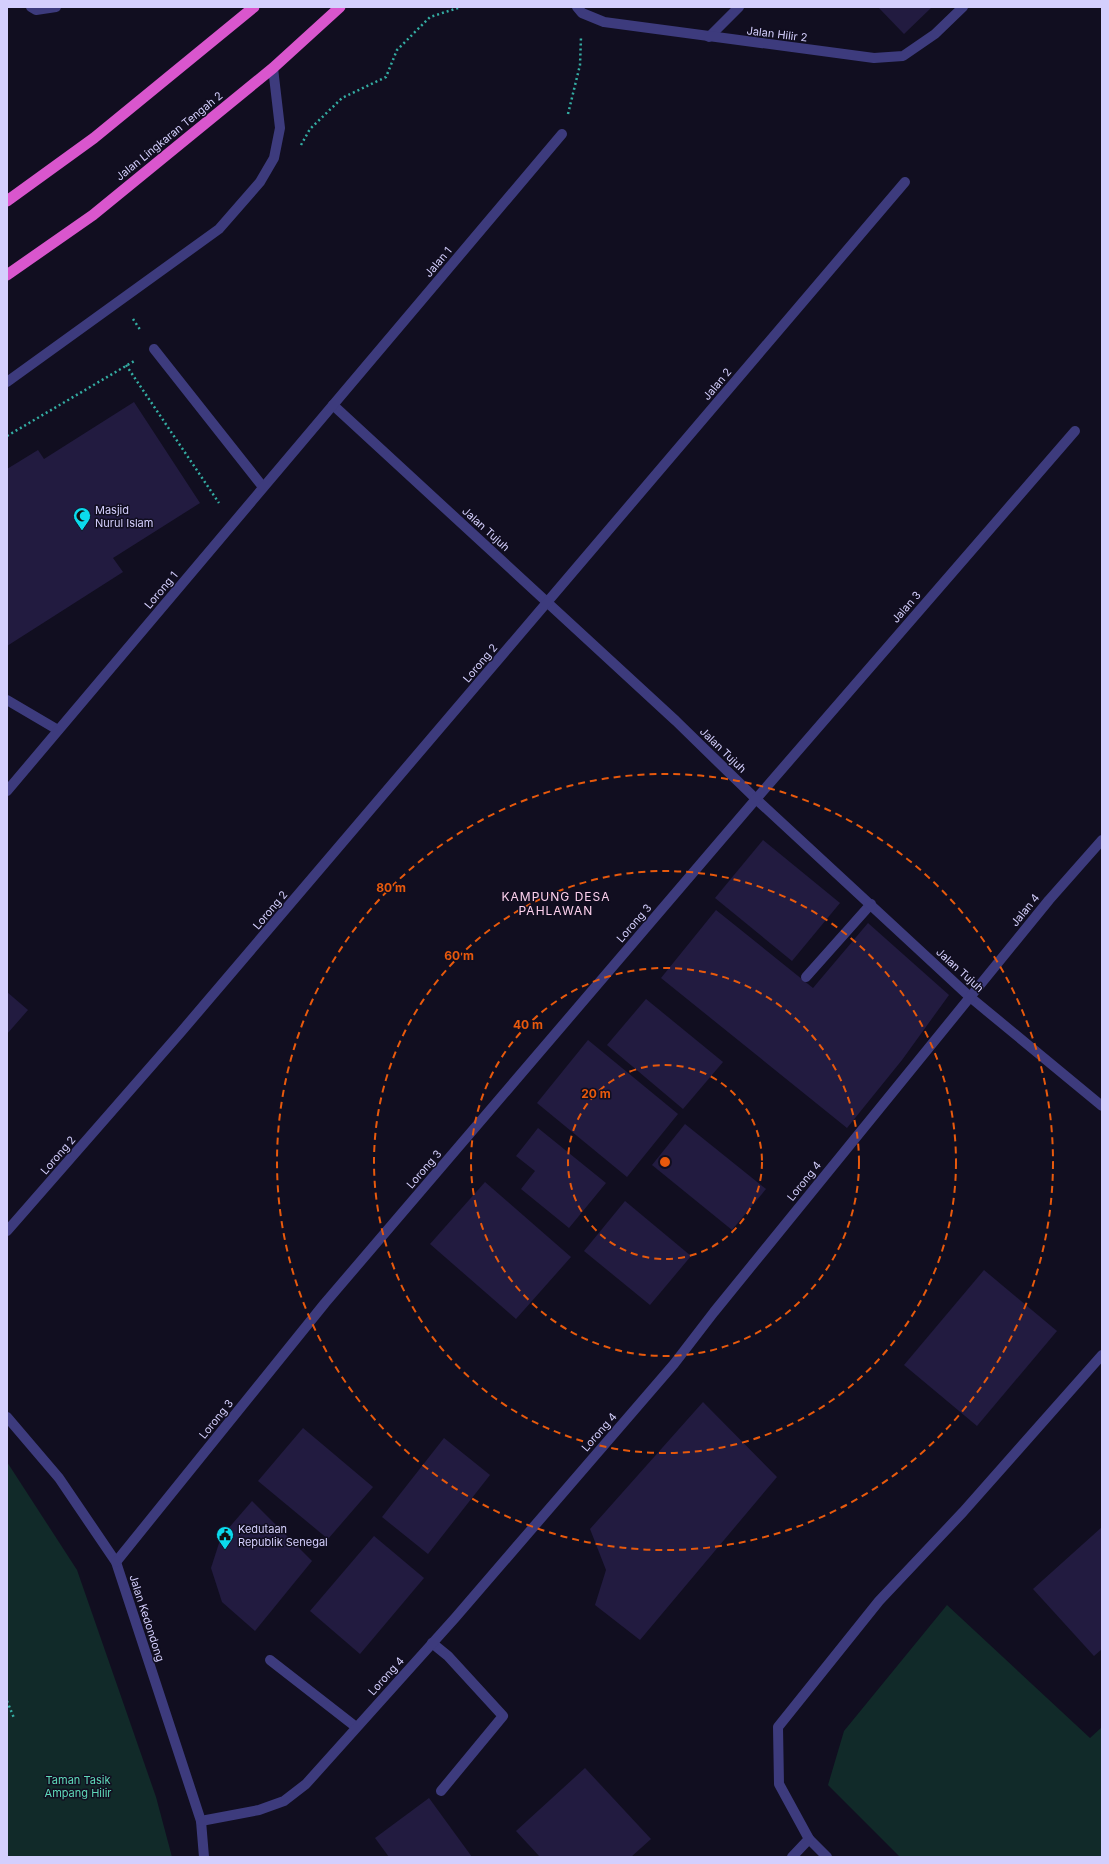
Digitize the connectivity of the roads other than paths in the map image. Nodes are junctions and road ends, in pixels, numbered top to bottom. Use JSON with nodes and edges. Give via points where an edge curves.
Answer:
{"nodes":[{"id":1,"x":31,"y":7,"type":"edge"},
{"id":2,"x":56,"y":7,"type":"edge"},
{"id":3,"x":254,"y":7,"type":"edge"},
{"id":4,"x":340,"y":7,"type":"edge"},
{"id":5,"x":739,"y":7,"type":"edge"},
{"id":6,"x":963,"y":7,"type":"edge"},
{"id":7,"x":579,"y":10,"type":"edge"},
{"id":8,"x":709,"y":37,"type":"junction"},
{"id":9,"x":273,"y":68,"type":"junction"},
{"id":10,"x":562,"y":134,"type":"road end"},
{"id":11,"x":905,"y":182,"type":"dead end"},
{"id":12,"x":7,"y":201,"type":"edge"},
{"id":13,"x":7,"y":275,"type":"edge"},
{"id":14,"x":154,"y":349,"type":"road end"},
{"id":15,"x":7,"y":382,"type":"edge"},
{"id":16,"x":333,"y":405,"type":"junction"},
{"id":17,"x":1075,"y":431,"type":"dead end"},
{"id":18,"x":263,"y":487,"type":"junction"},
{"id":19,"x":548,"y":602,"type":"junction"},
{"id":20,"x":7,"y":700,"type":"edge"},
{"id":21,"x":58,"y":730,"type":"junction"},
{"id":22,"x":7,"y":791,"type":"edge"},
{"id":23,"x":756,"y":798,"type":"junction"},
{"id":24,"x":1102,"y":840,"type":"edge"},
{"id":25,"x":871,"y":904,"type":"junction"},
{"id":26,"x":806,"y":977,"type":"dead end"},
{"id":27,"x":970,"y":997,"type":"junction"},
{"id":28,"x":1102,"y":1106,"type":"edge"},
{"id":29,"x":7,"y":1231,"type":"edge"},
{"id":30,"x":1102,"y":1355,"type":"edge"},
{"id":31,"x":7,"y":1417,"type":"edge"},
{"id":32,"x":116,"y":1562,"type":"junction"},
{"id":33,"x":432,"y":1643,"type":"junction"},
{"id":34,"x":270,"y":1660,"type":"dead end"},
{"id":35,"x":356,"y":1728,"type":"junction"},
{"id":36,"x":441,"y":1791,"type":"dead end"},
{"id":37,"x":200,"y":1820,"type":"junction"},
{"id":38,"x":810,"y":1839,"type":"junction"},
{"id":39,"x":204,"y":1857,"type":"edge"},
{"id":40,"x":792,"y":1857,"type":"edge"},
{"id":41,"x":827,"y":1857,"type":"edge"}],
"edges":[{"from":1,"to":2,"type":"street","via":[[36,10]]},
{"from":3,"to":12,"type":"highway","via":[[94,138]]},
{"from":4,"to":9,"type":"highway","name":"Jalan Lingkaran Tengah 2"},
{"from":5,"to":8,"type":"street"},
{"from":6,"to":8,"type":"street","name":"Jalan Hilir 2","via":[[935,34],[903,56],[874,58]]},
{"from":7,"to":8,"type":"street","name":"Jalan Hilir 2","via":[[604,22]]},
{"from":9,"to":13,"type":"highway","name":"Jalan Lingkaran Tengah 2","via":[[92,215]]},
{"from":9,"to":15,"type":"street","via":[[280,128],[274,158],[260,182],[219,229]]},
{"from":10,"to":16,"type":"street","name":"Jalan 1"},
{"from":11,"to":19,"type":"street","name":"Jalan 2"},
{"from":14,"to":18,"type":"street"},
{"from":16,"to":18,"type":"street","name":"Lorong 1"},
{"from":16,"to":19,"type":"street","name":"Jalan Tujuh"},
{"from":17,"to":23,"type":"street","name":"Jalan 3"},
{"from":18,"to":21,"type":"street","name":"Lorong 1"},
{"from":19,"to":23,"type":"street","name":"Jalan Tujuh"},
{"from":19,"to":29,"type":"street","name":"Lorong 2","via":[[181,1032]]},
{"from":20,"to":21,"type":"street"},
{"from":21,"to":22,"type":"street","name":"Lorong 1"},
{"from":23,"to":25,"type":"street","name":"Jalan Tujuh"},
{"from":23,"to":32,"type":"street","name":"Lorong 3","via":[[325,1303]]},
{"from":24,"to":27,"type":"street","name":"Jalan 4"},
{"from":25,"to":26,"type":"street"},
{"from":25,"to":27,"type":"street","name":"Jalan Tujuh"},
{"from":27,"to":28,"type":"street","name":"Jalan Tujuh"},
{"from":27,"to":33,"type":"street","name":"Lorong 4","via":[[674,1364]]},
{"from":30,"to":38,"type":"street","via":[[963,1512],[879,1601],[778,1727],[779,1784]]},
{"from":31,"to":32,"type":"street","name":"Jalan Kedondong","via":[[59,1478]]},
{"from":32,"to":37,"type":"street","name":"Jalan Kedondong"},
{"from":33,"to":35,"type":"street","name":"Lorong 4"},
{"from":33,"to":36,"type":"street","via":[[448,1656],[503,1716]]},
{"from":34,"to":35,"type":"street"},
{"from":35,"to":37,"type":"street","name":"Lorong 4","via":[[306,1784],[284,1801],[258,1810]]},
{"from":37,"to":39,"type":"street","name":"Jalan Kedondong"},
{"from":38,"to":40,"type":"street"},
{"from":38,"to":41,"type":"street"}]}
